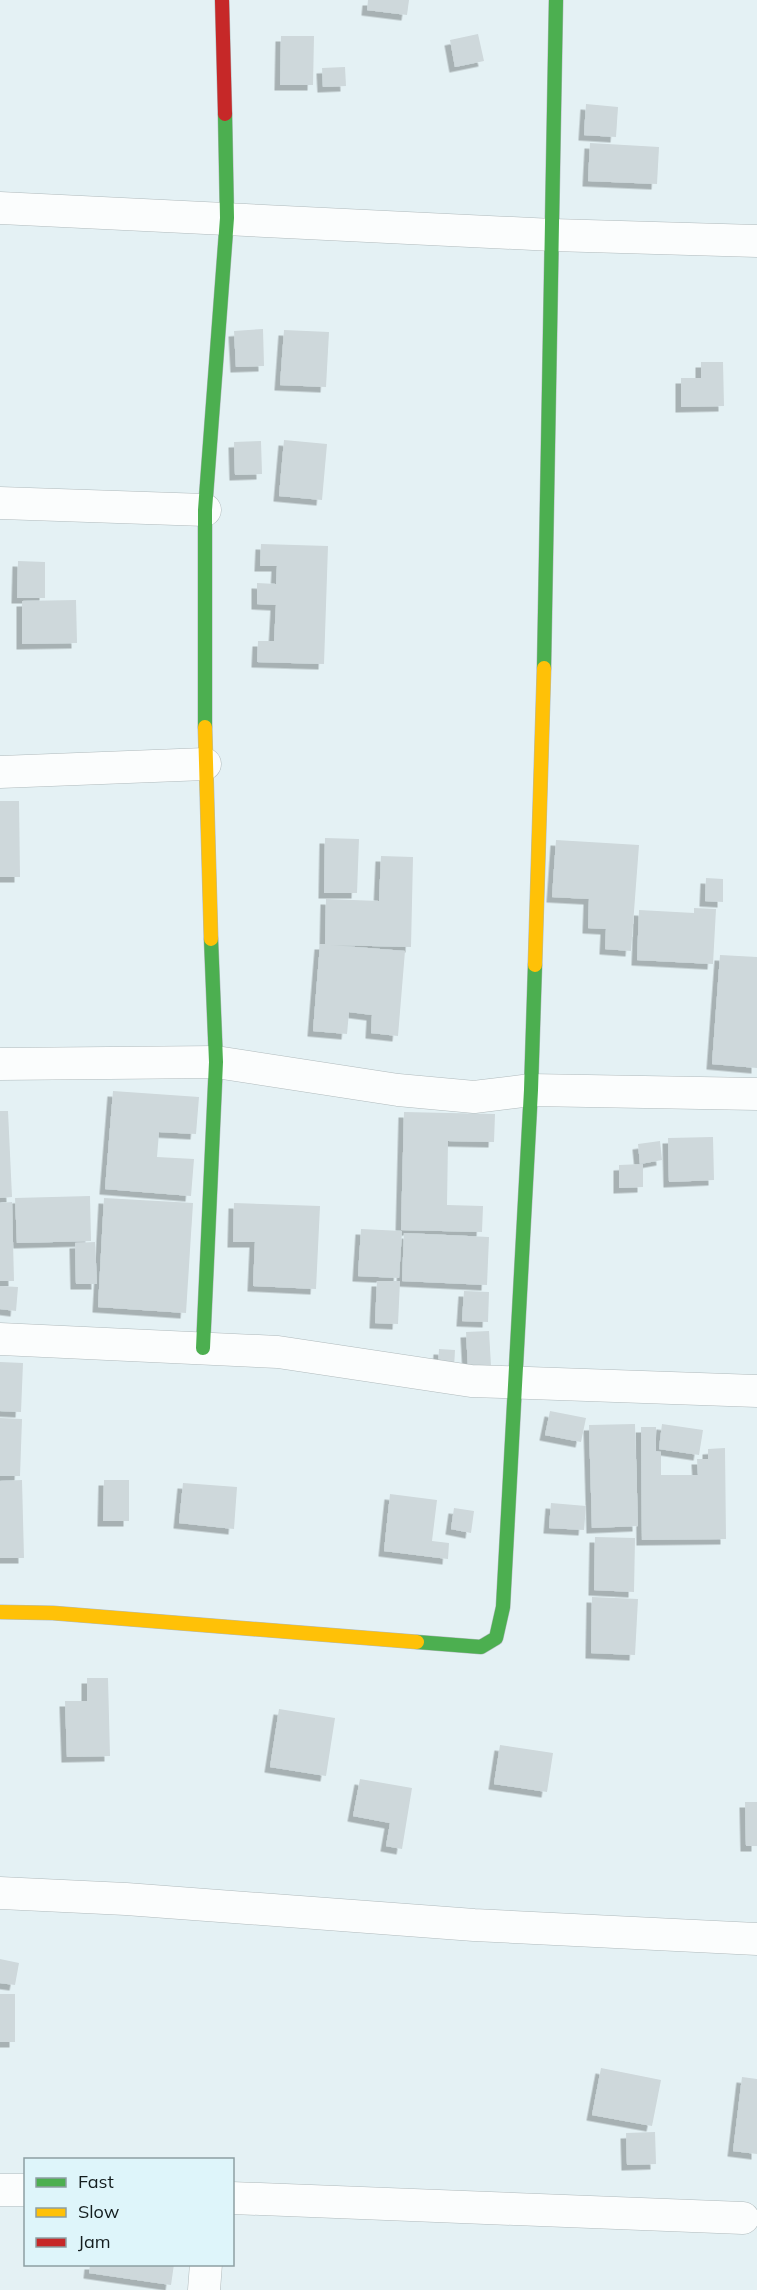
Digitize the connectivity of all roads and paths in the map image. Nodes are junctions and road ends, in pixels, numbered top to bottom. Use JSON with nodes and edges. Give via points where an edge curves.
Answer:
{"nodes":[{"id":1,"x":222,"y":0,"type":"edge"},
{"id":2,"x":556,"y":0,"type":"edge"},
{"id":3,"x":0,"y":208,"type":"edge"},
{"id":4,"x":227,"y":218,"type":"junction"},
{"id":5,"x":553,"y":235,"type":"junction"},
{"id":6,"x":757,"y":242,"type":"edge"},
{"id":7,"x":0,"y":503,"type":"edge"},
{"id":8,"x":205,"y":510,"type":"junction"},
{"id":9,"x":205,"y":764,"type":"junction"},
{"id":10,"x":0,"y":772,"type":"edge"},
{"id":11,"x":216,"y":1062,"type":"junction"},
{"id":12,"x":0,"y":1064,"type":"edge"},
{"id":13,"x":531,"y":1090,"type":"junction"},
{"id":14,"x":757,"y":1094,"type":"edge"},
{"id":15,"x":0,"y":1339,"type":"edge"},
{"id":16,"x":203,"y":1348,"type":"junction"},
{"id":17,"x":516,"y":1381,"type":"junction"},
{"id":18,"x":757,"y":1391,"type":"edge"},
{"id":19,"x":0,"y":1612,"type":"edge"},
{"id":20,"x":0,"y":1893,"type":"edge"},
{"id":21,"x":757,"y":1939,"type":"edge"},
{"id":22,"x":0,"y":2190,"type":"edge"},
{"id":23,"x":24,"y":2190,"type":"edge"},
{"id":24,"x":234,"y":2198,"type":"edge"},
{"id":25,"x":743,"y":2218,"type":"dead end"},
{"id":26,"x":206,"y":2266,"type":"edge"},
{"id":27,"x":204,"y":2290,"type":"edge"}],
"edges":[{"from":1,"to":4,"type":"street"},
{"from":2,"to":5,"type":"street"},
{"from":3,"to":4,"type":"street"},
{"from":4,"to":5,"type":"street"},
{"from":4,"to":8,"type":"street"},
{"from":5,"to":6,"type":"street"},
{"from":5,"to":13,"type":"street"},
{"from":7,"to":8,"type":"street"},
{"from":8,"to":9,"type":"street"},
{"from":9,"to":10,"type":"street"},
{"from":9,"to":11,"type":"street"},
{"from":11,"to":12,"type":"street"},
{"from":11,"to":13,"type":"street","via":[[435,1094],[474,1096]]},
{"from":11,"to":16,"type":"street"},
{"from":13,"to":14,"type":"street"},
{"from":13,"to":17,"type":"street"},
{"from":15,"to":16,"type":"street"},
{"from":16,"to":17,"type":"street","via":[[278,1352],[471,1382]]},
{"from":17,"to":18,"type":"street"},
{"from":17,"to":19,"type":"street","via":[[503,1606],[496,1638],[482,1647]]},
{"from":20,"to":21,"type":"street","via":[[474,1925]]},
{"from":22,"to":23,"type":"street"},
{"from":24,"to":25,"type":"street"},
{"from":26,"to":27,"type":"street"}]}
